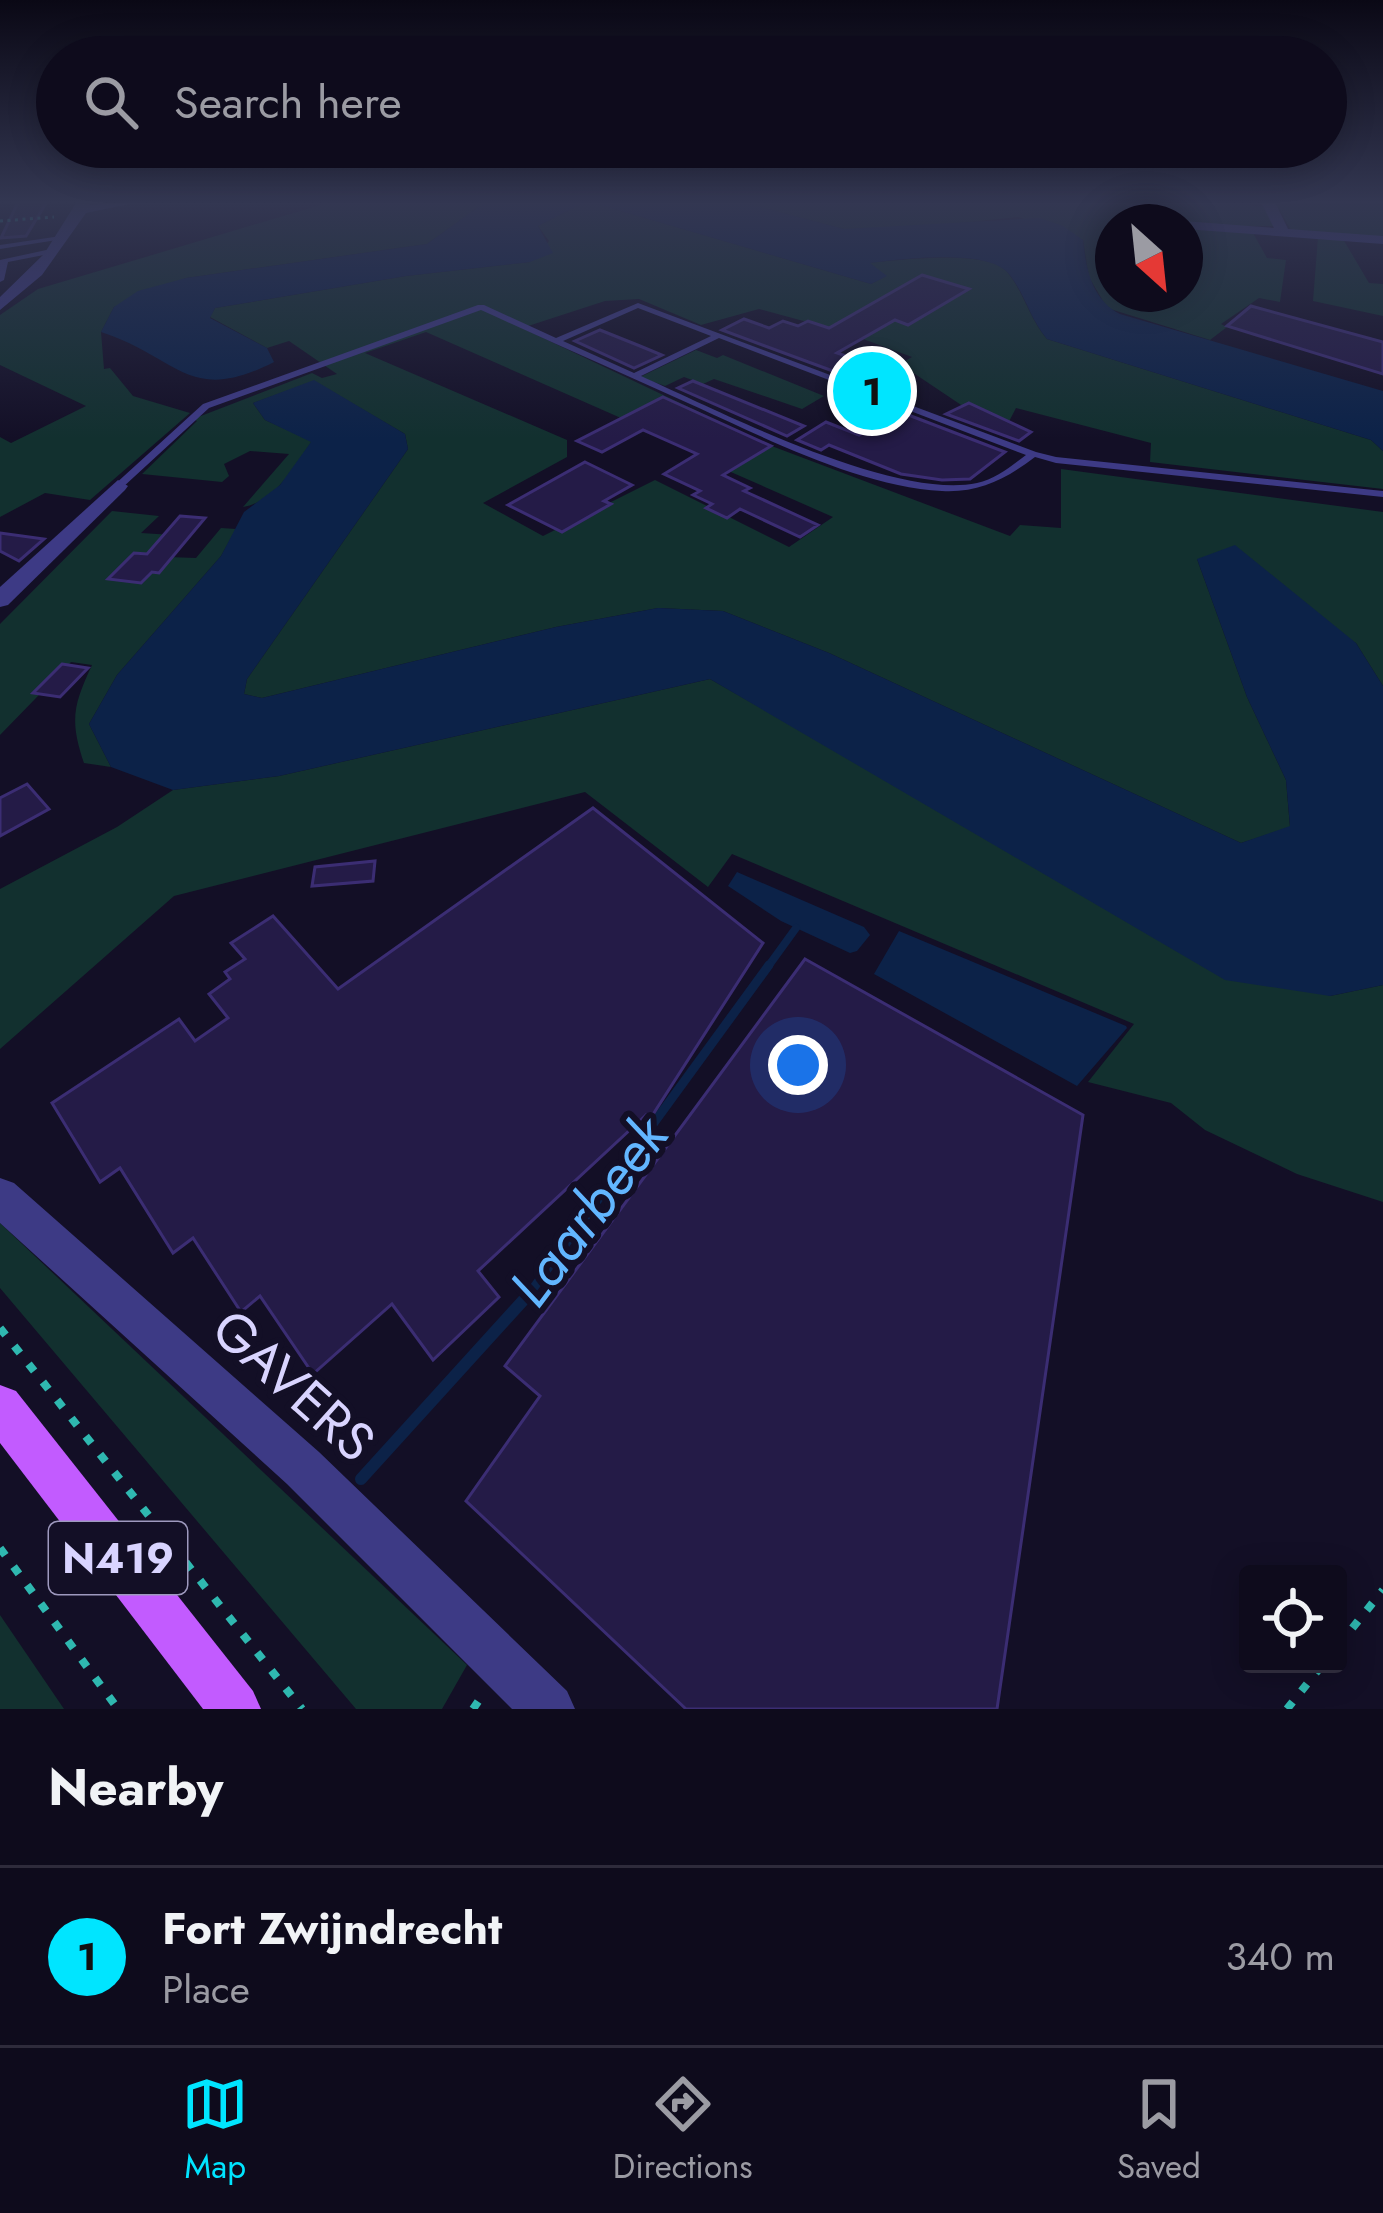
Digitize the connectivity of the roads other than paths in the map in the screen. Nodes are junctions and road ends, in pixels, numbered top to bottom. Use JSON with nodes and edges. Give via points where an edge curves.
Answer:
{"nodes":[{"id":1,"x":29,"y":280,"type":"edge"},
{"id":2,"x":0,"y":305,"type":"edge"},
{"id":3,"x":719,"y":335,"type":"junction"},
{"id":4,"x":555,"y":341,"type":"junction"},
{"id":5,"x":634,"y":376,"type":"junction"},
{"id":6,"x":1033,"y":454,"type":"junction"},
{"id":7,"x":118,"y":486,"type":"joint"},
{"id":8,"x":1383,"y":494,"type":"edge"},
{"id":9,"x":0,"y":600,"type":"edge"},
{"id":10,"x":0,"y":1197,"type":"edge"},
{"id":11,"x":0,"y":1407,"type":"edge"},
{"id":12,"x":236,"y":1709,"type":"edge"},
{"id":13,"x":550,"y":1709,"type":"edge"}],
"edges":[{"from":1,"to":2,"type":"street"},
{"from":3,"to":4,"type":"lane","via":[[638,305]]},
{"from":3,"to":5,"type":"lane"},
{"from":3,"to":6,"type":"lane"},
{"from":4,"to":5,"type":"lane"},
{"from":4,"to":7,"type":"lane","via":[[481,308],[206,406]]},
{"from":5,"to":6,"type":"lane","via":[[832,460],[922,484],[980,486]]},
{"from":6,"to":8,"type":"lane"},
{"from":7,"to":9,"type":"street"},
{"from":10,"to":13,"type":"street","name":"GAVERS","via":[[303,1468]]},
{"from":11,"to":12,"type":"main road","number":"N419"}]}
